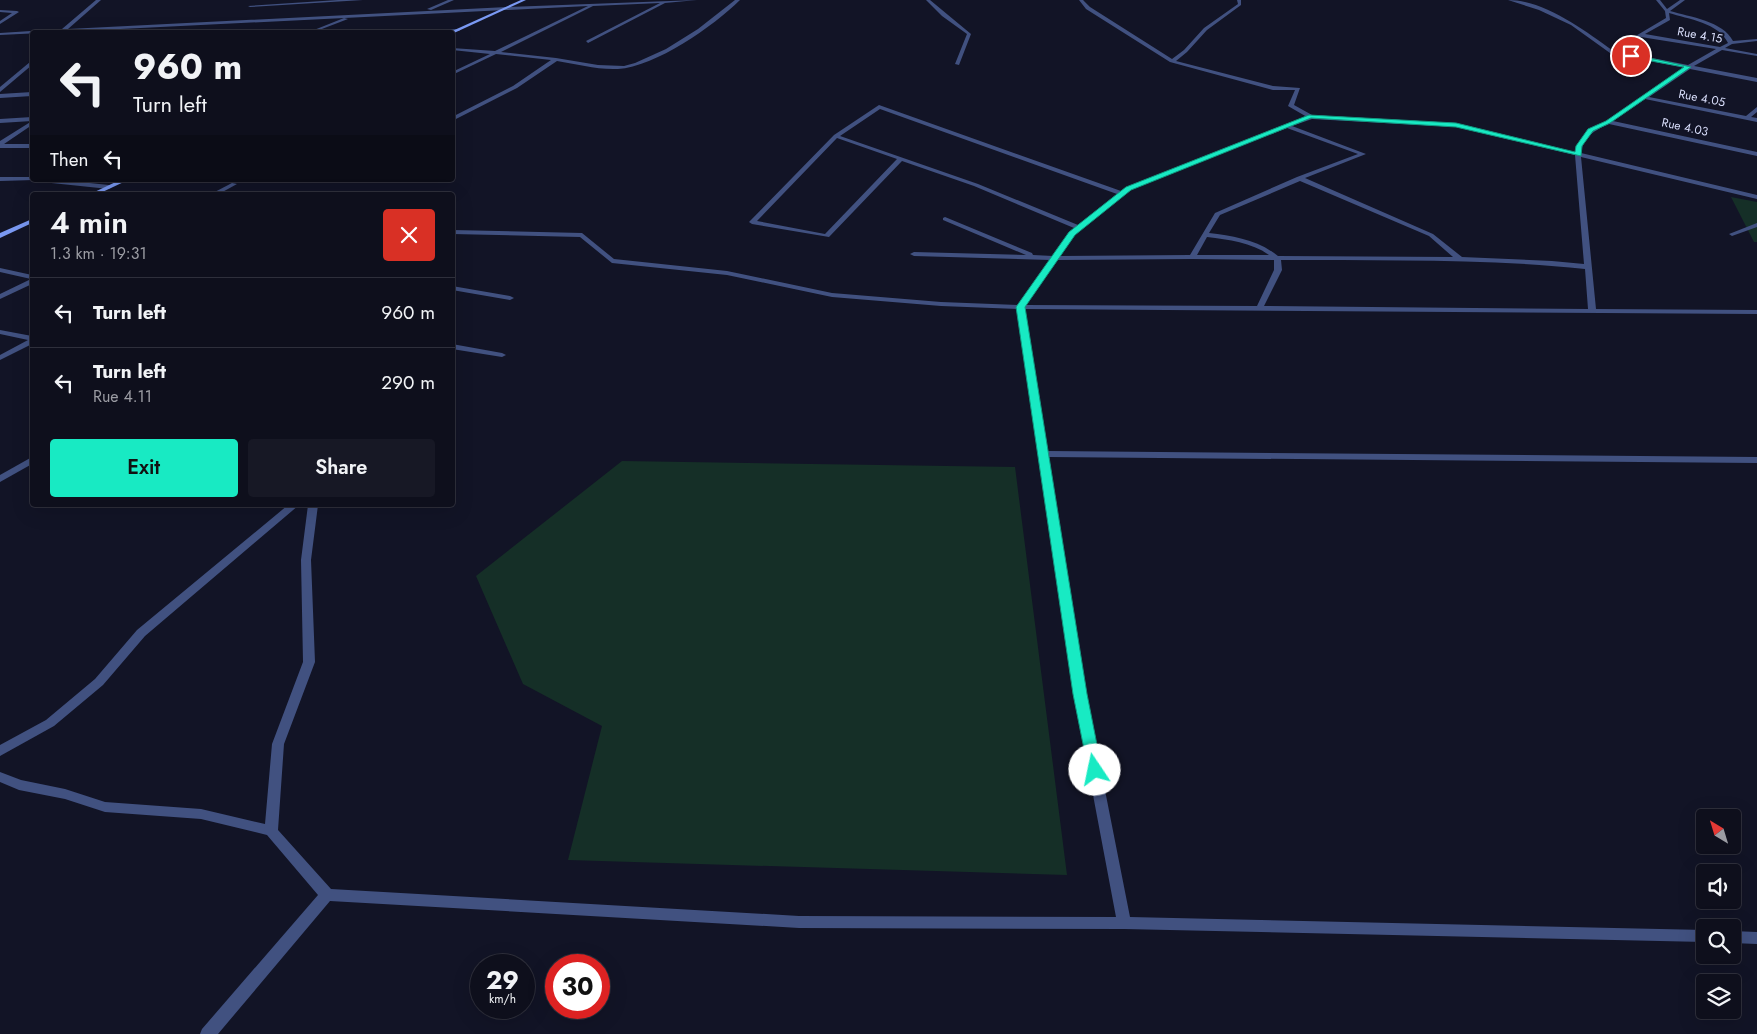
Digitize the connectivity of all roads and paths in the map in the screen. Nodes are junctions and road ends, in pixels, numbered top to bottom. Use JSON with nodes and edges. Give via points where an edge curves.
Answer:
{"nodes":[{"id":1,"x":99,"y":0,"type":"edge"},
{"id":2,"x":254,"y":0,"type":"edge"},
{"id":3,"x":361,"y":0,"type":"edge"},
{"id":4,"x":452,"y":0,"type":"edge"},
{"id":5,"x":524,"y":0,"type":"edge"},
{"id":6,"x":603,"y":0,"type":"edge"},
{"id":7,"x":695,"y":0,"type":"edge"},
{"id":8,"x":738,"y":0,"type":"edge"},
{"id":9,"x":928,"y":0,"type":"edge"},
{"id":10,"x":1081,"y":0,"type":"edge"},
{"id":11,"x":1239,"y":0,"type":"edge"},
{"id":12,"x":1510,"y":0,"type":"edge"},
{"id":13,"x":1658,"y":0,"type":"edge"},
{"id":14,"x":1683,"y":0,"type":"edge"},
{"id":15,"x":666,"y":1,"type":"edge"},
{"id":16,"x":594,"y":5,"type":"junction"},
{"id":17,"x":250,"y":6,"type":"junction"},
{"id":18,"x":507,"y":8,"type":"junction"},
{"id":19,"x":0,"y":11,"type":"edge"},
{"id":20,"x":1667,"y":11,"type":"junction"},
{"id":21,"x":423,"y":12,"type":"junction"},
{"id":22,"x":351,"y":16,"type":"junction"},
{"id":23,"x":244,"y":21,"type":"junction"},
{"id":24,"x":0,"y":23,"type":"edge"},
{"id":25,"x":150,"y":26,"type":"junction"},
{"id":26,"x":64,"y":30,"type":"edge"},
{"id":27,"x":91,"y":30,"type":"edge"},
{"id":28,"x":145,"y":30,"type":"edge"},
{"id":29,"x":316,"y":30,"type":"edge"},
{"id":30,"x":455,"y":30,"type":"edge"},
{"id":31,"x":458,"y":30,"type":"junction"},
{"id":32,"x":455,"y":31,"type":"edge"},
{"id":33,"x":30,"y":33,"type":"edge"},
{"id":34,"x":0,"y":34,"type":"edge"},
{"id":35,"x":1640,"y":35,"type":"junction"},
{"id":36,"x":1757,"y":40,"type":"edge"},
{"id":37,"x":588,"y":42,"type":"dead end"},
{"id":38,"x":1731,"y":43,"type":"junction"},
{"id":39,"x":1719,"y":48,"type":"junction"},
{"id":40,"x":455,"y":49,"type":"edge"},
{"id":41,"x":1612,"y":52,"type":"junction"},
{"id":42,"x":496,"y":53,"type":"junction"},
{"id":43,"x":1757,"y":54,"type":"edge"},
{"id":44,"x":556,"y":59,"type":"junction"},
{"id":45,"x":1172,"y":61,"type":"junction"},
{"id":46,"x":957,"y":64,"type":"dead end"},
{"id":47,"x":30,"y":65,"type":"edge"},
{"id":48,"x":1689,"y":67,"type":"junction"},
{"id":49,"x":455,"y":73,"type":"edge"},
{"id":50,"x":1757,"y":80,"type":"edge"},
{"id":51,"x":0,"y":90,"type":"edge"},
{"id":52,"x":30,"y":94,"type":"edge"},
{"id":53,"x":0,"y":96,"type":"edge"},
{"id":54,"x":1643,"y":97,"type":"junction"},
{"id":55,"x":1757,"y":109,"type":"edge"},
{"id":56,"x":1311,"y":116,"type":"junction"},
{"id":57,"x":455,"y":117,"type":"edge"},
{"id":58,"x":1747,"y":118,"type":"junction"},
{"id":59,"x":30,"y":119,"type":"edge"},
{"id":60,"x":1757,"y":120,"type":"edge"},
{"id":61,"x":0,"y":121,"type":"edge"},
{"id":62,"x":1608,"y":122,"type":"junction"},
{"id":63,"x":30,"y":124,"type":"edge"},
{"id":64,"x":1286,"y":126,"type":"junction"},
{"id":65,"x":836,"y":136,"type":"junction"},
{"id":66,"x":0,"y":145,"type":"edge"},
{"id":67,"x":30,"y":146,"type":"edge"},
{"id":68,"x":1757,"y":154,"type":"edge"},
{"id":69,"x":1578,"y":155,"type":"junction"},
{"id":70,"x":901,"y":158,"type":"junction"},
{"id":71,"x":1299,"y":178,"type":"junction"},
{"id":72,"x":0,"y":179,"type":"edge"},
{"id":73,"x":30,"y":180,"type":"edge"},
{"id":74,"x":61,"y":182,"type":"edge"},
{"id":75,"x":120,"y":182,"type":"edge"},
{"id":76,"x":234,"y":184,"type":"dead end"},
{"id":77,"x":109,"y":187,"type":"junction"},
{"id":78,"x":98,"y":192,"type":"edge"},
{"id":79,"x":218,"y":192,"type":"edge"},
{"id":80,"x":1122,"y":194,"type":"junction"},
{"id":81,"x":1757,"y":197,"type":"edge"},
{"id":82,"x":945,"y":219,"type":"dead end"},
{"id":83,"x":30,"y":222,"type":"edge"},
{"id":84,"x":1757,"y":225,"type":"edge"},
{"id":85,"x":1079,"y":228,"type":"junction"},
{"id":86,"x":455,"y":232,"type":"edge"},
{"id":87,"x":1732,"y":234,"type":"dead end"},
{"id":88,"x":1205,"y":235,"type":"junction"},
{"id":89,"x":0,"y":236,"type":"edge"},
{"id":90,"x":914,"y":254,"type":"dead end"},
{"id":91,"x":1192,"y":257,"type":"junction"},
{"id":92,"x":1037,"y":258,"type":"junction"},
{"id":93,"x":1055,"y":258,"type":"junction"},
{"id":94,"x":1277,"y":258,"type":"junction"},
{"id":95,"x":1460,"y":259,"type":"junction"},
{"id":96,"x":1588,"y":267,"type":"junction"},
{"id":97,"x":0,"y":270,"type":"edge"},
{"id":98,"x":30,"y":276,"type":"edge"},
{"id":99,"x":30,"y":282,"type":"edge"},
{"id":100,"x":455,"y":289,"type":"edge"},
{"id":101,"x":0,"y":297,"type":"edge"},
{"id":102,"x":510,"y":298,"type":"dead end"},
{"id":103,"x":1021,"y":307,"type":"junction"},
{"id":104,"x":1259,"y":309,"type":"junction"},
{"id":105,"x":1592,"y":311,"type":"junction"},
{"id":106,"x":1757,"y":312,"type":"edge"},
{"id":107,"x":0,"y":332,"type":"edge"},
{"id":108,"x":30,"y":339,"type":"edge"},
{"id":109,"x":30,"y":340,"type":"edge"},
{"id":110,"x":455,"y":347,"type":"edge"},
{"id":111,"x":502,"y":355,"type":"dead end"},
{"id":112,"x":0,"y":358,"type":"edge"},
{"id":113,"x":1043,"y":454,"type":"junction"},
{"id":114,"x":1757,"y":460,"type":"edge"},
{"id":115,"x":30,"y":461,"type":"edge"},
{"id":116,"x":0,"y":479,"type":"edge"},
{"id":117,"x":292,"y":507,"type":"edge"},
{"id":118,"x":314,"y":507,"type":"edge"},
{"id":119,"x":0,"y":751,"type":"edge"},
{"id":120,"x":0,"y":777,"type":"edge"},
{"id":121,"x":271,"y":831,"type":"junction"},
{"id":122,"x":327,"y":895,"type":"junction"},
{"id":123,"x":1124,"y":923,"type":"junction"},
{"id":124,"x":1696,"y":936,"type":"edge"},
{"id":125,"x":1741,"y":937,"type":"edge"},
{"id":126,"x":1757,"y":938,"type":"edge"},
{"id":127,"x":208,"y":1034,"type":"edge"}],
"edges":[{"from":1,"to":26,"type":"street"},
{"from":2,"to":17,"type":"street"},
{"from":3,"to":17,"type":"street"},
{"from":4,"to":21,"type":"street"},
{"from":5,"to":18,"type":"street"},
{"from":6,"to":16,"type":"street"},
{"from":7,"to":15,"type":"street"},
{"from":8,"to":44,"type":"street","via":[[717,19],[638,64],[610,68]]},
{"from":9,"to":46,"type":"street","via":[[969,34]]},
{"from":10,"to":45,"type":"street","via":[[1088,8]]},
{"from":11,"to":45,"type":"street","via":[[1240,4],[1222,15],[1187,52]]},
{"from":12,"to":41,"type":"street","via":[[1541,9],[1573,24]]},
{"from":13,"to":20,"type":"street"},
{"from":14,"to":20,"type":"street"},
{"from":15,"to":16,"type":"street"},
{"from":15,"to":37,"type":"street"},
{"from":16,"to":18,"type":"street"},
{"from":16,"to":42,"type":"street"},
{"from":17,"to":23,"type":"street"},
{"from":18,"to":21,"type":"street"},
{"from":18,"to":31,"type":"street"},
{"from":19,"to":24,"type":"street","via":[[17,12]]},
{"from":20,"to":35,"type":"street","via":[[1668,19]]},
{"from":20,"to":38,"type":"street","via":[[1721,29]]},
{"from":21,"to":22,"type":"street"},
{"from":22,"to":23,"type":"street"},
{"from":22,"to":29,"type":"street"},
{"from":23,"to":25,"type":"street"},
{"from":25,"to":27,"type":"street"},
{"from":25,"to":28,"type":"street"},
{"from":30,"to":31,"type":"street"},
{"from":31,"to":32,"type":"street"},
{"from":33,"to":34,"type":"street"},
{"from":35,"to":39,"type":"street","name":"Rue 4.15"},
{"from":35,"to":41,"type":"street"},
{"from":36,"to":38,"type":"street"},
{"from":38,"to":39,"type":"street"},
{"from":39,"to":43,"type":"street","name":"Rue 4.15"},
{"from":39,"to":48,"type":"street"},
{"from":40,"to":42,"type":"street"},
{"from":41,"to":48,"type":"street"},
{"from":42,"to":44,"type":"street"},
{"from":42,"to":49,"type":"street"},
{"from":44,"to":57,"type":"street","via":[[515,87]]},
{"from":45,"to":56,"type":"street","via":[[1273,88],[1298,89],[1291,106]]},
{"from":47,"to":51,"type":"street"},
{"from":48,"to":50,"type":"street"},
{"from":48,"to":54,"type":"street"},
{"from":52,"to":53,"type":"street"},
{"from":54,"to":58,"type":"street","name":"Rue 4.05"},
{"from":54,"to":62,"type":"street"},
{"from":55,"to":58,"type":"street"},
{"from":56,"to":64,"type":"street"},
{"from":56,"to":69,"type":"street","via":[[1456,125]]},
{"from":58,"to":60,"type":"street","name":"Rue 4.05"},
{"from":59,"to":61,"type":"street"},
{"from":62,"to":68,"type":"street","name":"Rue 4.03"},
{"from":62,"to":69,"type":"street","via":[[1591,130],[1579,146]]},
{"from":63,"to":66,"type":"street"},
{"from":64,"to":71,"type":"street","via":[[1363,154]]},
{"from":64,"to":80,"type":"street","via":[[1129,188]]},
{"from":65,"to":70,"type":"street"},
{"from":65,"to":70,"type":"street","via":[[752,222],[827,236]]},
{"from":65,"to":80,"type":"street","via":[[879,107]]},
{"from":66,"to":67,"type":"street"},
{"from":69,"to":81,"type":"street"},
{"from":69,"to":96,"type":"street"},
{"from":70,"to":85,"type":"street"},
{"from":71,"to":88,"type":"street","via":[[1217,214]]},
{"from":71,"to":95,"type":"street","via":[[1431,236]]},
{"from":72,"to":73,"type":"street"},
{"from":74,"to":77,"type":"street"},
{"from":75,"to":77,"type":"street"},
{"from":76,"to":79,"type":"street"},
{"from":77,"to":78,"type":"street"},
{"from":80,"to":85,"type":"street"},
{"from":82,"to":92,"type":"street"},
{"from":83,"to":89,"type":"street"},
{"from":84,"to":87,"type":"street"},
{"from":85,"to":93,"type":"street"},
{"from":86,"to":103,"type":"street","via":[[582,235],[612,261],[727,273],[832,295]]},
{"from":88,"to":91,"type":"street"},
{"from":88,"to":94,"type":"street","via":[[1242,240],[1268,250]]},
{"from":90,"to":92,"type":"street"},
{"from":91,"to":93,"type":"street"},
{"from":91,"to":94,"type":"street"},
{"from":92,"to":93,"type":"street"},
{"from":93,"to":103,"type":"street"},
{"from":94,"to":95,"type":"street"},
{"from":94,"to":104,"type":"street","via":[[1278,270]]},
{"from":95,"to":96,"type":"street"},
{"from":96,"to":105,"type":"street"},
{"from":97,"to":98,"type":"street"},
{"from":99,"to":101,"type":"street"},
{"from":100,"to":102,"type":"street"},
{"from":103,"to":104,"type":"street"},
{"from":103,"to":113,"type":"street"},
{"from":104,"to":105,"type":"street"},
{"from":105,"to":106,"type":"street"},
{"from":107,"to":108,"type":"street"},
{"from":109,"to":112,"type":"street"},
{"from":110,"to":111,"type":"street"},
{"from":113,"to":114,"type":"street"},
{"from":113,"to":123,"type":"street","via":[[1080,694]]},
{"from":115,"to":116,"type":"street"},
{"from":117,"to":119,"type":"street","via":[[141,633],[92,688],[50,723]]},
{"from":118,"to":121,"type":"street","via":[[306,560],[308,662],[278,744]]},
{"from":120,"to":121,"type":"street","via":[[105,807],[201,814]]},
{"from":121,"to":122,"type":"street"},
{"from":122,"to":123,"type":"street","via":[[799,922]]},
{"from":122,"to":127,"type":"street"},
{"from":123,"to":124,"type":"street"},
{"from":125,"to":126,"type":"street"}]}
